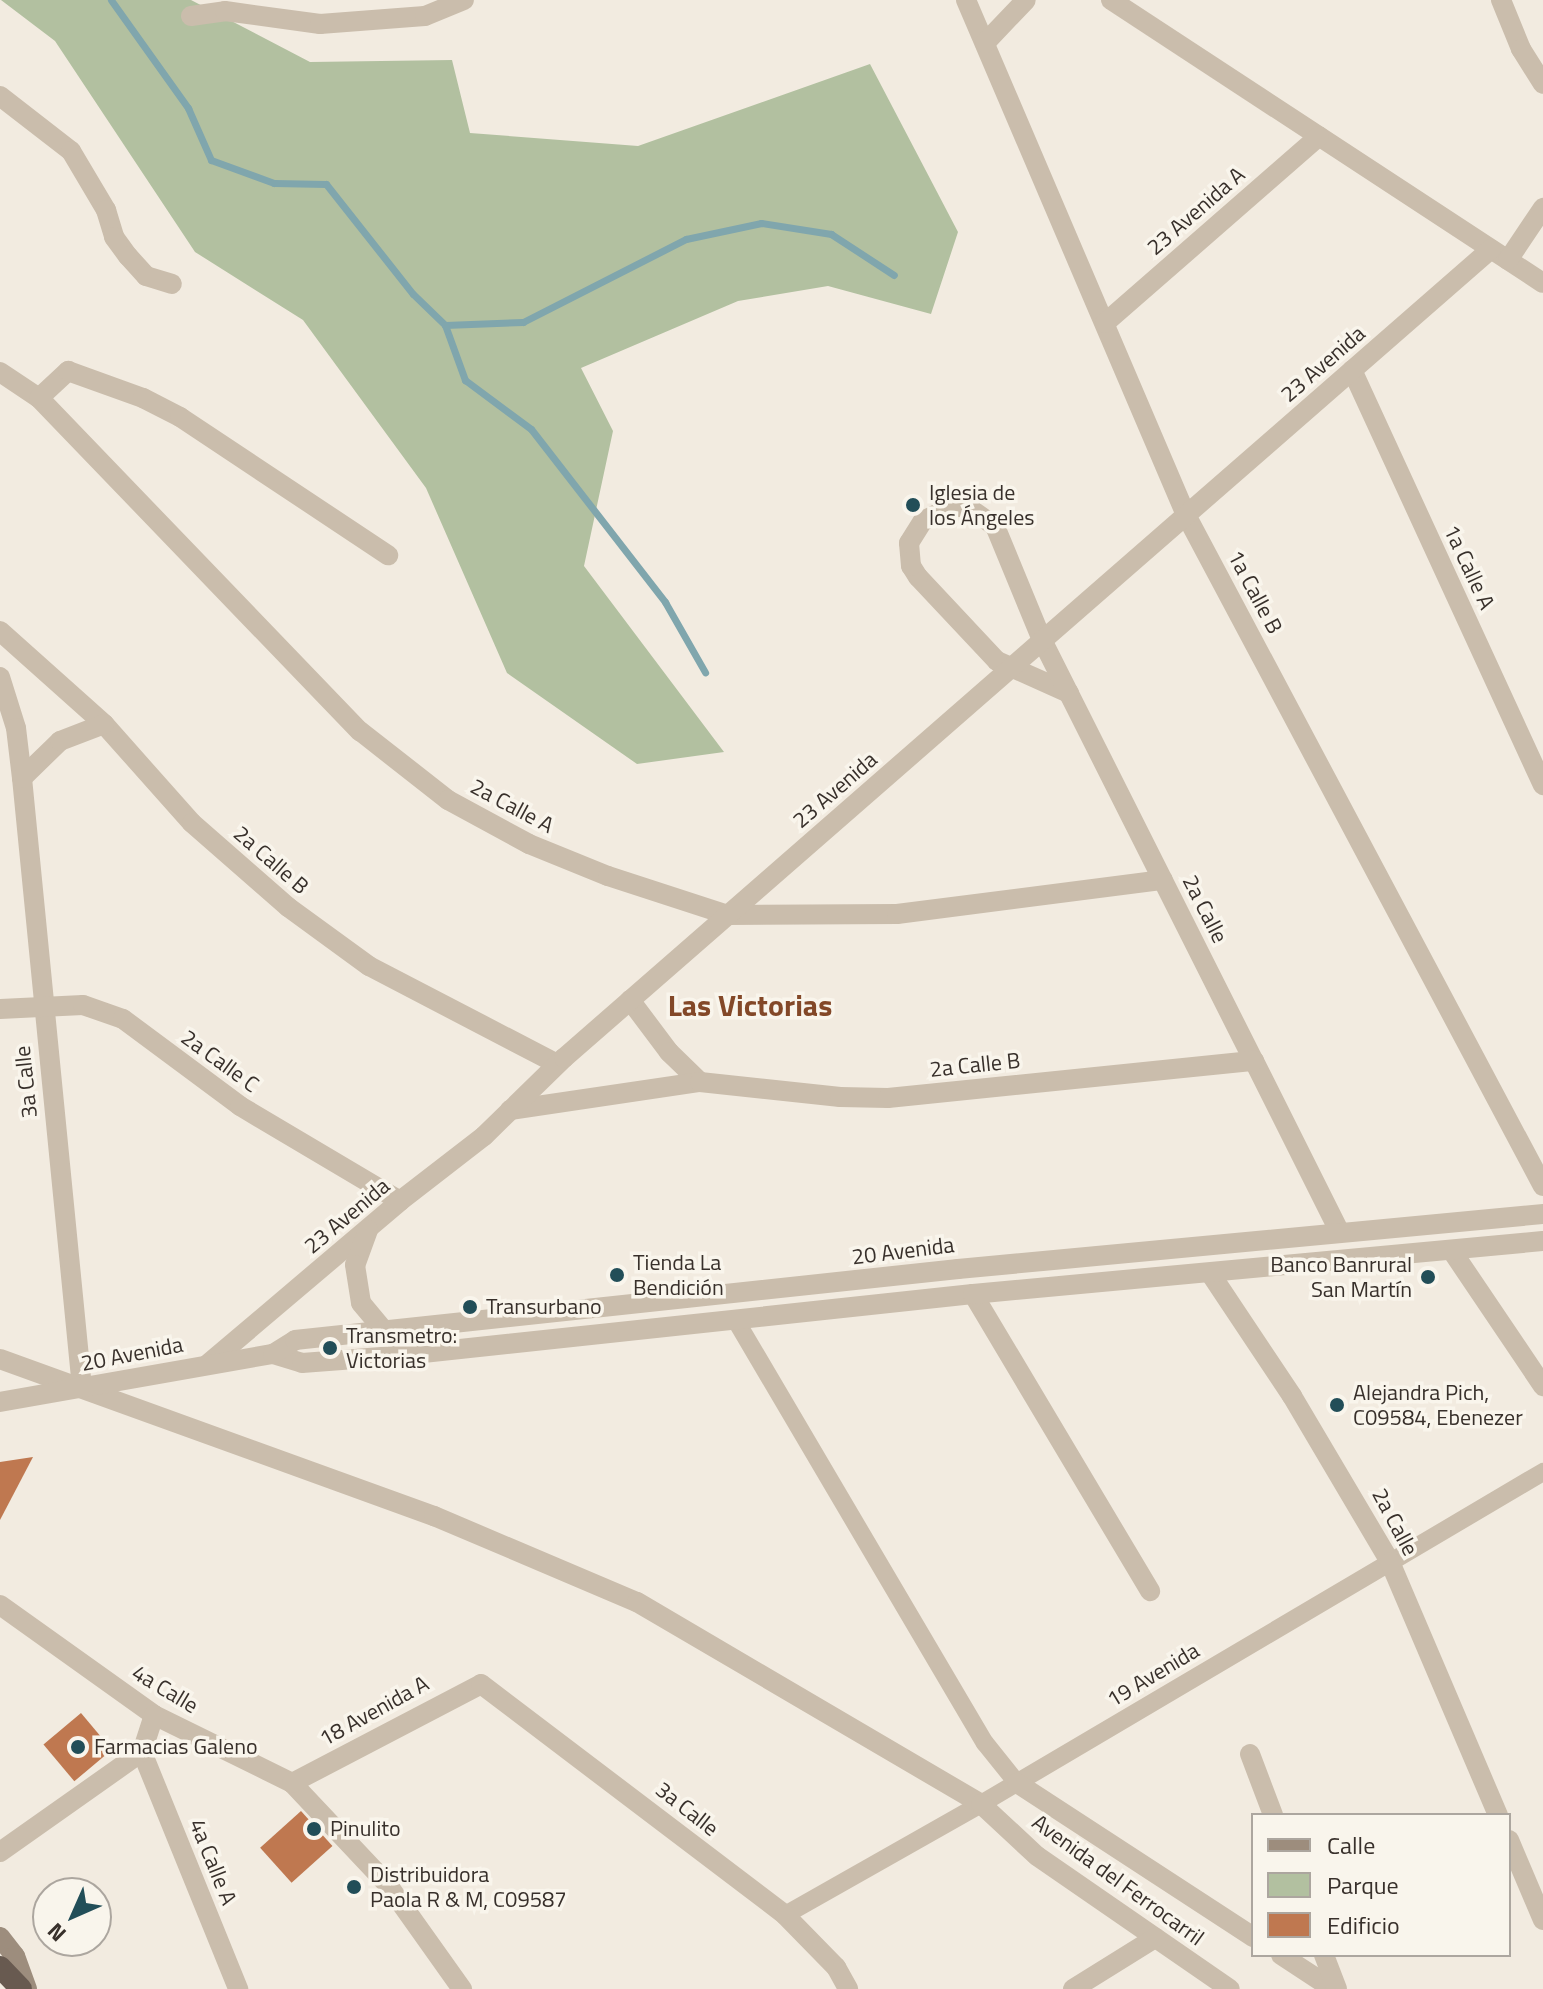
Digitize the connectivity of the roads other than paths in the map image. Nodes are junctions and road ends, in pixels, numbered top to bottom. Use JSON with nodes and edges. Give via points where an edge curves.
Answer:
{"nodes":[{"id":1,"x":464,"y":0,"type":"edge"},
{"id":2,"x":966,"y":0,"type":"edge"},
{"id":3,"x":1026,"y":0,"type":"edge"},
{"id":4,"x":1111,"y":0,"type":"edge"},
{"id":5,"x":1501,"y":0,"type":"edge"},
{"id":6,"x":191,"y":16,"type":"dead end"},
{"id":7,"x":985,"y":43,"type":"junction"},
{"id":8,"x":1543,"y":84,"type":"edge"},
{"id":9,"x":0,"y":96,"type":"edge"},
{"id":10,"x":1319,"y":136,"type":"junction"},
{"id":11,"x":1543,"y":208,"type":"edge"},
{"id":12,"x":1500,"y":254,"type":"junction"},
{"id":13,"x":1543,"y":283,"type":"edge"},
{"id":14,"x":172,"y":284,"type":"dead end"},
{"id":15,"x":1105,"y":323,"type":"junction"},
{"id":16,"x":1352,"y":370,"type":"junction"},
{"id":17,"x":0,"y":372,"type":"edge"},
{"id":18,"x":39,"y":398,"type":"junction"},
{"id":19,"x":1186,"y":515,"type":"junction"},
{"id":20,"x":388,"y":555,"type":"dead end"},
{"id":21,"x":0,"y":631,"type":"edge"},
{"id":22,"x":1042,"y":640,"type":"junction"},
{"id":23,"x":1010,"y":669,"type":"junction"},
{"id":24,"x":0,"y":677,"type":"edge"},
{"id":25,"x":1069,"y":693,"type":"junction"},
{"id":26,"x":104,"y":724,"type":"junction"},
{"id":27,"x":22,"y":778,"type":"junction"},
{"id":28,"x":1543,"y":785,"type":"edge"},
{"id":29,"x":1163,"y":880,"type":"junction"},
{"id":30,"x":728,"y":915,"type":"junction"},
{"id":31,"x":630,"y":1000,"type":"junction"},
{"id":32,"x":42,"y":1008,"type":"junction"},
{"id":33,"x":0,"y":1009,"type":"edge"},
{"id":34,"x":1254,"y":1061,"type":"junction"},
{"id":35,"x":557,"y":1064,"type":"junction"},
{"id":36,"x":700,"y":1082,"type":"junction"},
{"id":37,"x":510,"y":1110,"type":"junction"},
{"id":38,"x":1543,"y":1186,"type":"edge"},
{"id":39,"x":400,"y":1201,"type":"junction"},
{"id":40,"x":1543,"y":1214,"type":"edge"},
{"id":41,"x":368,"y":1230,"type":"junction"},
{"id":42,"x":1340,"y":1233,"type":"junction"},
{"id":43,"x":1543,"y":1241,"type":"edge"},
{"id":44,"x":1452,"y":1251,"type":"junction"},
{"id":45,"x":1210,"y":1273,"type":"junction"},
{"id":46,"x":973,"y":1294,"type":"junction"},
{"id":47,"x":722,"y":1297,"type":"junction"},
{"id":48,"x":735,"y":1319,"type":"junction"},
{"id":49,"x":384,"y":1330,"type":"junction"},
{"id":50,"x":273,"y":1354,"type":"junction"},
{"id":51,"x":0,"y":1359,"type":"edge"},
{"id":52,"x":208,"y":1364,"type":"junction"},
{"id":53,"x":1543,"y":1386,"type":"edge"},
{"id":54,"x":82,"y":1388,"type":"junction"},
{"id":55,"x":0,"y":1402,"type":"edge"},
{"id":56,"x":1543,"y":1472,"type":"edge"},
{"id":57,"x":1390,"y":1562,"type":"junction"},
{"id":58,"x":1150,"y":1591,"type":"dead end"},
{"id":59,"x":0,"y":1605,"type":"edge"},
{"id":60,"x":481,"y":1684,"type":"joint"},
{"id":61,"x":154,"y":1715,"type":"junction"},
{"id":62,"x":142,"y":1752,"type":"junction"},
{"id":63,"x":1250,"y":1754,"type":"dead end"},
{"id":64,"x":292,"y":1783,"type":"junction"},
{"id":65,"x":1017,"y":1783,"type":"junction"},
{"id":66,"x":981,"y":1804,"type":"junction"},
{"id":67,"x":1272,"y":1813,"type":"edge"},
{"id":68,"x":1497,"y":1813,"type":"edge"},
{"id":69,"x":1511,"y":1845,"type":"edge"},
{"id":70,"x":0,"y":1852,"type":"edge"},
{"id":71,"x":785,"y":1915,"type":"junction"},
{"id":72,"x":1543,"y":1920,"type":"edge"},
{"id":73,"x":1251,"y":1936,"type":"edge"},
{"id":74,"x":0,"y":1937,"type":"edge"},
{"id":75,"x":1155,"y":1938,"type":"junction"},
{"id":76,"x":1284,"y":1957,"type":"edge"},
{"id":77,"x":1325,"y":1957,"type":"edge"},
{"id":78,"x":0,"y":1967,"type":"edge"},
{"id":79,"x":24,"y":1989,"type":"edge"},
{"id":80,"x":238,"y":1989,"type":"edge"},
{"id":81,"x":462,"y":1989,"type":"edge"},
{"id":82,"x":848,"y":1989,"type":"edge"},
{"id":83,"x":1073,"y":1989,"type":"edge"},
{"id":84,"x":1230,"y":1989,"type":"edge"},
{"id":85,"x":1335,"y":1989,"type":"edge"}],
"edges":[{"from":1,"to":6,"type":"street","via":[[425,16],[320,24],[225,11]]},
{"from":2,"to":7,"type":"street","name":"1a Calle B"},
{"from":3,"to":7,"type":"street"},
{"from":4,"to":10,"type":"street"},
{"from":5,"to":8,"type":"street","via":[[1521,49]]},
{"from":7,"to":15,"type":"street","name":"1a Calle B"},
{"from":9,"to":14,"type":"street","via":[[71,151],[128,256],[146,276]]},
{"from":10,"to":12,"type":"street"},
{"from":10,"to":15,"type":"street","name":"23 Avenida A"},
{"from":11,"to":12,"type":"street","name":"23 Avenida"},
{"from":12,"to":13,"type":"street"},
{"from":12,"to":16,"type":"street","name":"23 Avenida"},
{"from":15,"to":19,"type":"street","name":"1a Calle B"},
{"from":16,"to":19,"type":"street","name":"23 Avenida"},
{"from":16,"to":28,"type":"street","name":"1a Calle A"},
{"from":17,"to":18,"type":"street","name":"2a Calle A"},
{"from":18,"to":20,"type":"street","via":[[68,371],[143,398]]},
{"from":18,"to":30,"type":"street","name":"2a Calle A","via":[[331,703],[412,774],[470,814],[529,844]]},
{"from":19,"to":22,"type":"street","name":"23 Avenida"},
{"from":19,"to":38,"type":"street","name":"1a Calle B"},
{"from":21,"to":26,"type":"street","name":"2a Calle B"},
{"from":22,"to":23,"type":"street","name":"23 Avenida"},
{"from":22,"to":23,"type":"street","name":"2a Calle","via":[[995,526],[969,508],[952,506],[923,521],[909,543],[911,566],[988,653]]},
{"from":22,"to":25,"type":"street","name":"2a Calle"},
{"from":23,"to":25,"type":"street","name":"2a Calle"},
{"from":23,"to":30,"type":"street","name":"23 Avenida"},
{"from":24,"to":27,"type":"street","name":"3a Calle","via":[[16,728]]},
{"from":25,"to":29,"type":"street","name":"2a Calle"},
{"from":26,"to":27,"type":"street","via":[[60,741]]},
{"from":26,"to":35,"type":"street","name":"2a Calle B","via":[[192,823],[317,930],[369,966]]},
{"from":27,"to":32,"type":"street","name":"3a Calle"},
{"from":29,"to":30,"type":"street","name":"2a Calle A","via":[[897,914]]},
{"from":29,"to":34,"type":"street","name":"2a Calle"},
{"from":30,"to":31,"type":"street","name":"23 Avenida"},
{"from":31,"to":35,"type":"street","name":"23 Avenida"},
{"from":31,"to":36,"type":"street","via":[[669,1052]]},
{"from":32,"to":33,"type":"street","name":"2a Calle C"},
{"from":32,"to":39,"type":"street","name":"2a Calle C","via":[[94,1006],[123,1019],[240,1106]]},
{"from":32,"to":54,"type":"street","name":"3a Calle"},
{"from":34,"to":36,"type":"street","name":"2a Calle B","via":[[888,1098]]},
{"from":34,"to":42,"type":"street","name":"2a Calle"},
{"from":35,"to":37,"type":"street","name":"23 Avenida"},
{"from":36,"to":37,"type":"street","name":"2a Calle B"},
{"from":37,"to":39,"type":"street","name":"23 Avenida"},
{"from":39,"to":41,"type":"street","name":"23 Avenida"},
{"from":40,"to":42,"type":"street","name":"20 Avenida"},
{"from":41,"to":49,"type":"street","via":[[355,1265],[361,1303]]},
{"from":41,"to":52,"type":"street","name":"23 Avenida"},
{"from":42,"to":47,"type":"street","name":"20 Avenida"},
{"from":43,"to":44,"type":"street","name":"20 Avenida"},
{"from":44,"to":45,"type":"street","name":"20 Avenida"},
{"from":44,"to":53,"type":"street"},
{"from":45,"to":46,"type":"street","name":"20 Avenida"},
{"from":45,"to":57,"type":"street","name":"2a Calle","via":[[1285,1383]]},
{"from":46,"to":48,"type":"street","name":"20 Avenida"},
{"from":46,"to":58,"type":"street"},
{"from":47,"to":48,"type":"street"},
{"from":47,"to":49,"type":"street","name":"20 Avenida"},
{"from":48,"to":50,"type":"street","name":"20 Avenida","via":[[302,1363]]},
{"from":48,"to":65,"type":"street","via":[[985,1743]]},
{"from":49,"to":50,"type":"street","name":"20 Avenida","via":[[295,1340]]},
{"from":50,"to":52,"type":"street","name":"20 Avenida"},
{"from":51,"to":54,"type":"street","name":"Avenida del Ferrocarril"},
{"from":52,"to":54,"type":"street","name":"20 Avenida"},
{"from":54,"to":55,"type":"street","name":"20 Avenida"},
{"from":54,"to":66,"type":"street","name":"Avenida del Ferrocarril","via":[[434,1516],[637,1602]]},
{"from":56,"to":57,"type":"street","name":"19 Avenida"},
{"from":57,"to":65,"type":"street","name":"19 Avenida"},
{"from":57,"to":68,"type":"street","name":"2a Calle"},
{"from":59,"to":61,"type":"street","name":"4a Calle"},
{"from":60,"to":64,"type":"street","name":"18 Avenida A"},
{"from":60,"to":71,"type":"street","name":"3a Calle"},
{"from":61,"to":62,"type":"street"},
{"from":61,"to":64,"type":"street","name":"4a Calle"},
{"from":62,"to":70,"type":"street"},
{"from":62,"to":80,"type":"street","name":"4a Calle A"},
{"from":63,"to":67,"type":"street"},
{"from":64,"to":81,"type":"street","name":"4a Calle","via":[[388,1885]]},
{"from":65,"to":66,"type":"street","name":"19 Avenida"},
{"from":65,"to":73,"type":"street","name":"Avenida del Ferrocarril"},
{"from":66,"to":71,"type":"street","name":"19 Avenida"},
{"from":66,"to":75,"type":"street","name":"Avenida del Ferrocarril","via":[[1037,1856]]},
{"from":69,"to":72,"type":"street"},
{"from":71,"to":82,"type":"street","name":"3a Calle","via":[[836,1967]]},
{"from":74,"to":79,"type":"main road","via":[[15,1956]]},
{"from":75,"to":83,"type":"street"},
{"from":75,"to":84,"type":"street","name":"Avenida del Ferrocarril"},
{"from":76,"to":85,"type":"street"},
{"from":77,"to":85,"type":"street"},
{"from":78,"to":79,"type":"highway"}]}
